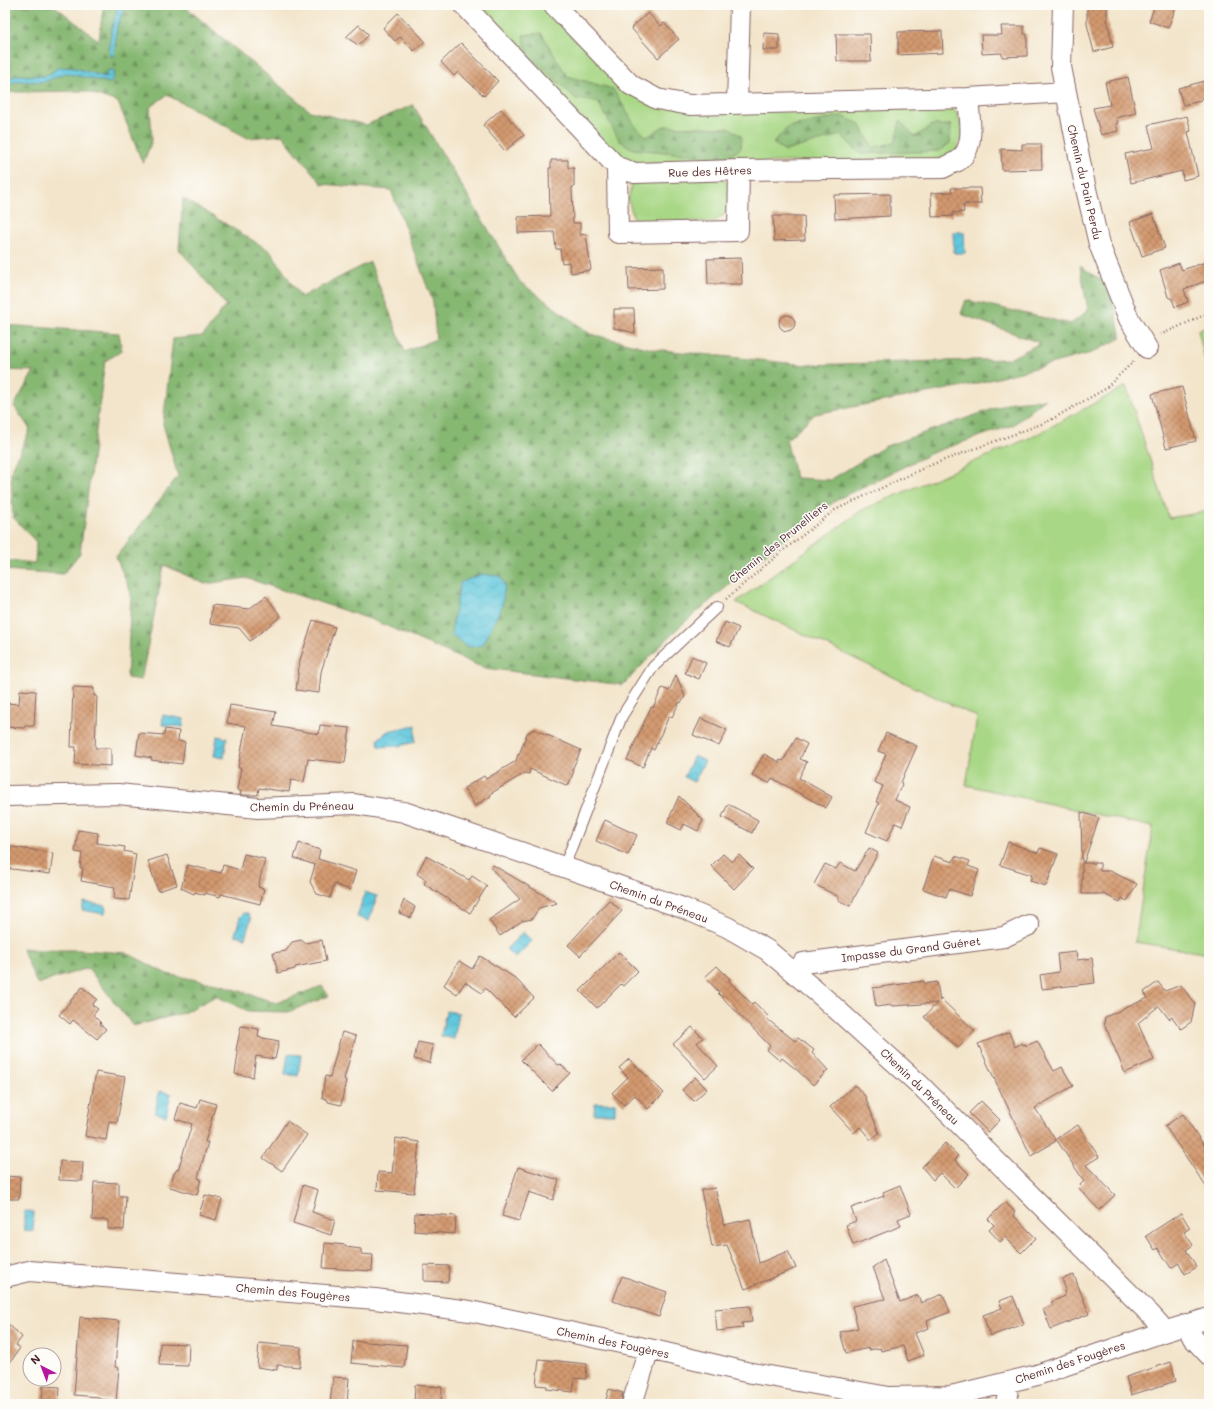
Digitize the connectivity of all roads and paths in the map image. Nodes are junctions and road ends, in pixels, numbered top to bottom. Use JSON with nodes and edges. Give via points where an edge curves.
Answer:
{"nodes":[{"id":1,"x":464,"y":5,"type":"edge"},
{"id":2,"x":554,"y":5,"type":"edge"},
{"id":3,"x":740,"y":5,"type":"edge"},
{"id":4,"x":1063,"y":5,"type":"edge"},
{"id":5,"x":1066,"y":92,"type":"junction"},
{"id":6,"x":968,"y":98,"type":"junction"},
{"id":7,"x":737,"y":103,"type":"junction"},
{"id":8,"x":617,"y":167,"type":"junction"},
{"id":9,"x":739,"y":170,"type":"junction"},
{"id":10,"x":1209,"y":314,"type":"edge"},
{"id":11,"x":1147,"y":348,"type":"junction"},
{"id":12,"x":717,"y":607,"type":"joint"},
{"id":13,"x":5,"y":796,"type":"edge"},
{"id":14,"x":564,"y":867,"type":"junction"},
{"id":15,"x":1029,"y":925,"type":"dead end"},
{"id":16,"x":794,"y":973,"type":"junction"},
{"id":17,"x":5,"y":1277,"type":"edge"},
{"id":18,"x":1209,"y":1318,"type":"edge"},
{"id":19,"x":1186,"y":1324,"type":"junction"},
{"id":20,"x":1163,"y":1332,"type":"junction"},
{"id":21,"x":649,"y":1348,"type":"junction"},
{"id":22,"x":1209,"y":1355,"type":"edge"},
{"id":23,"x":1005,"y":1383,"type":"junction"},
{"id":24,"x":632,"y":1404,"type":"edge"},
{"id":25,"x":1005,"y":1404,"type":"edge"}],
"edges":[{"from":1,"to":8,"type":"street","name":"Rue des Hêtres"},
{"from":2,"to":7,"type":"street","via":[[632,84],[657,99],[690,105]]},
{"from":3,"to":7,"type":"street"},
{"from":4,"to":5,"type":"street","name":"Chemin du Pain Perdu","via":[[1061,67]]},
{"from":5,"to":6,"type":"street"},
{"from":5,"to":11,"type":"street","name":"Chemin du Pain Perdu","via":[[1099,244],[1129,319]]},
{"from":6,"to":7,"type":"street"},
{"from":6,"to":9,"type":"street","name":"Rue des Hêtres","via":[[968,150],[958,160],[943,168]]},
{"from":8,"to":9,"type":"street","name":"Rue des Hêtres","via":[[634,173]]},
{"from":8,"to":9,"type":"street","via":[[618,233],[738,231]]},
{"from":10,"to":11,"type":"path","name":"Chemin des Prunelliers","via":[[1161,334]]},
{"from":11,"to":12,"type":"path","name":"Chemin des Prunelliers","via":[[1105,389],[1048,422],[928,466],[835,510]]},
{"from":12,"to":14,"type":"lane","via":[[653,667],[622,716]]},
{"from":13,"to":14,"type":"street","name":"Chemin du Préneau","via":[[118,794],[258,808],[354,804],[404,812]]},
{"from":14,"to":16,"type":"street","name":"Chemin du Préneau","via":[[683,908],[727,927],[767,950]]},
{"from":15,"to":16,"type":"street","name":"Impasse du Grand Guéret","via":[[1004,937],[803,963]]},
{"from":16,"to":20,"type":"street","name":"Chemin du Préneau","via":[[922,1086],[1149,1313]]},
{"from":17,"to":21,"type":"street","name":"Chemin des Fougères","via":[[29,1271],[375,1299],[470,1311]]},
{"from":18,"to":19,"type":"street","name":"Chemin des Fougères"},
{"from":19,"to":20,"type":"street","name":"Chemin des Fougères"},
{"from":19,"to":22,"type":"street"},
{"from":20,"to":23,"type":"street","name":"Chemin des Fougères","via":[[1037,1375]]},
{"from":21,"to":23,"type":"street","name":"Chemin des Fougères","via":[[746,1372],[889,1397],[951,1396]]},
{"from":21,"to":24,"type":"street"},
{"from":23,"to":25,"type":"street","via":[[1008,1398]]}]}
